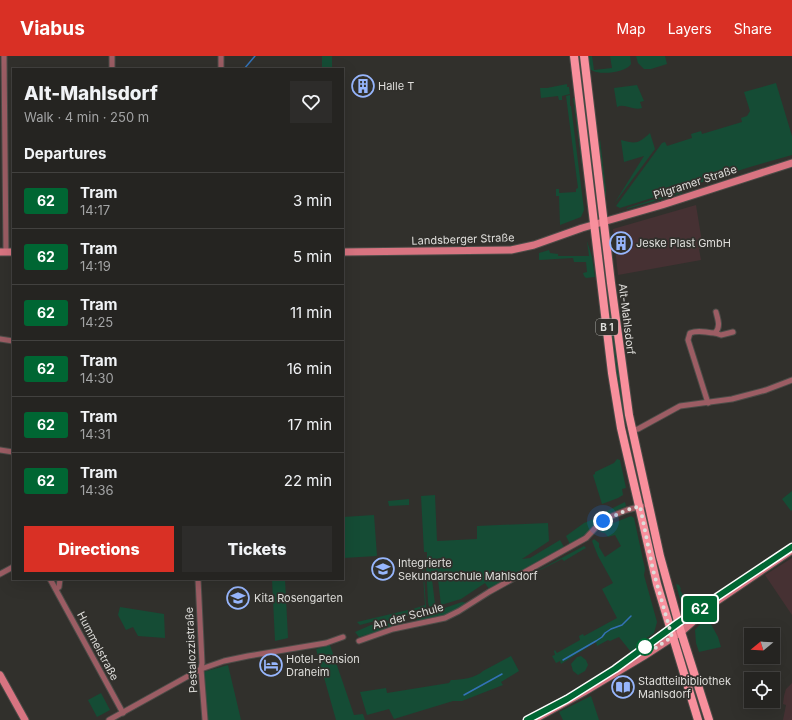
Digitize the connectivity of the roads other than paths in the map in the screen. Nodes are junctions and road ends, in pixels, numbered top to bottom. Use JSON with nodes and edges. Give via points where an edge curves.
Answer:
{"nodes":[{"id":1,"x":4,"y":56,"type":"edge"},
{"id":2,"x":112,"y":56,"type":"edge"},
{"id":3,"x":221,"y":56,"type":"edge"},
{"id":4,"x":574,"y":56,"type":"edge"},
{"id":5,"x":584,"y":56,"type":"edge"},
{"id":6,"x":112,"y":68,"type":"edge"},
{"id":7,"x":221,"y":68,"type":"edge"},
{"id":8,"x":792,"y":163,"type":"edge"},
{"id":9,"x":604,"y":222,"type":"junction"},
{"id":10,"x":595,"y":225,"type":"junction"},
{"id":11,"x":6,"y":252,"type":"edge"},
{"id":12,"x":344,"y":252,"type":"edge"},
{"id":13,"x":716,"y":312,"type":"dead end"},
{"id":14,"x":733,"y":332,"type":"dead end"},
{"id":15,"x":715,"y":333,"type":"junction"},
{"id":16,"x":0,"y":339,"type":"edge"},
{"id":17,"x":12,"y":341,"type":"edge"},
{"id":18,"x":792,"y":380,"type":"edge"},
{"id":19,"x":708,"y":403,"type":"junction"},
{"id":20,"x":633,"y":430,"type":"junction"},
{"id":21,"x":0,"y":450,"type":"edge"},
{"id":22,"x":12,"y":452,"type":"edge"},
{"id":23,"x":649,"y":504,"type":"junction"},
{"id":24,"x":640,"y":506,"type":"junction"},
{"id":25,"x":792,"y":550,"type":"edge"},
{"id":26,"x":12,"y":568,"type":"edge"},
{"id":27,"x":0,"y":574,"type":"edge"},
{"id":28,"x":51,"y":580,"type":"edge"},
{"id":29,"x":60,"y":580,"type":"edge"},
{"id":30,"x":198,"y":580,"type":"edge"},
{"id":31,"x":56,"y":589,"type":"junction"},
{"id":32,"x":681,"y":632,"type":"junction"},
{"id":33,"x":343,"y":637,"type":"dead end"},
{"id":34,"x":672,"y":637,"type":"junction"},
{"id":35,"x":359,"y":641,"type":"dead end"},
{"id":36,"x":200,"y":669,"type":"junction"},
{"id":37,"x":0,"y":676,"type":"edge"},
{"id":38,"x":122,"y":713,"type":"junction"},
{"id":39,"x":25,"y":720,"type":"edge"},
{"id":40,"x":109,"y":720,"type":"edge"},
{"id":41,"x":205,"y":720,"type":"edge"},
{"id":42,"x":533,"y":720,"type":"edge"},
{"id":43,"x":698,"y":720,"type":"edge"},
{"id":44,"x":709,"y":720,"type":"edge"}],
"edges":[{"from":1,"to":11,"type":"street"},
{"from":2,"to":6,"type":"street"},
{"from":3,"to":7,"type":"street"},
{"from":4,"to":10,"type":"main road","name":"Alt-Mahlsdorf","number":"B 1"},
{"from":5,"to":9,"type":"main road","name":"Alt-Mahlsdorf","number":"B 1"},
{"from":8,"to":9,"type":"street","name":"Pilgramer Straße"},
{"from":9,"to":10,"type":"street","name":"Landsberger Straße"},
{"from":9,"to":20,"type":"main road","name":"Alt-Mahlsdorf","number":"B 1"},
{"from":10,"to":12,"type":"street","name":"Landsberger Straße","via":[[511,250]]},
{"from":10,"to":24,"type":"main road","name":"Alt-Mahlsdorf","number":"B 1","via":[[612,373]]},
{"from":13,"to":15,"type":"street","via":[[719,329]]},
{"from":14,"to":15,"type":"street","via":[[721,335]]},
{"from":15,"to":19,"type":"street","via":[[695,331],[690,333],[688,340]]},
{"from":16,"to":17,"type":"street"},
{"from":18,"to":19,"type":"street","via":[[766,390]]},
{"from":19,"to":20,"type":"street","via":[[680,406]]},
{"from":20,"to":23,"type":"main road","name":"Alt-Mahlsdorf","number":"B 1"},
{"from":21,"to":22,"type":"street"},
{"from":23,"to":24,"type":"street","name":"An der Schule"},
{"from":23,"to":32,"type":"main road","name":"Alt-Mahlsdorf","number":"B 1"},
{"from":24,"to":34,"type":"main road","name":"Alt-Mahlsdorf","number":"B 1","via":[[653,570]]},
{"from":24,"to":35,"type":"street","name":"An der Schule","via":[[607,518],[586,538],[452,615],[393,629]]},
{"from":25,"to":32,"type":"street","via":[[714,603]]},
{"from":26,"to":27,"type":"street"},
{"from":28,"to":31,"type":"street","name":"Hummelstraße"},
{"from":29,"to":31,"type":"street"},
{"from":30,"to":36,"type":"street","name":"Pestalozzistraße","via":[[202,663]]},
{"from":31,"to":38,"type":"street","name":"Hummelstraße"},
{"from":32,"to":34,"type":"street"},
{"from":32,"to":44,"type":"main road","name":"Alt-Mahlsdorf","number":"B 1"},
{"from":33,"to":36,"type":"street","via":[[326,643],[224,661]]},
{"from":34,"to":42,"type":"street","via":[[625,668]]},
{"from":34,"to":43,"type":"main road","name":"Alt-Mahlsdorf","number":"B 1"},
{"from":36,"to":38,"type":"street"},
{"from":36,"to":41,"type":"street","name":"Pestalozzistraße"},
{"from":37,"to":39,"type":"street"},
{"from":38,"to":40,"type":"street"}]}
